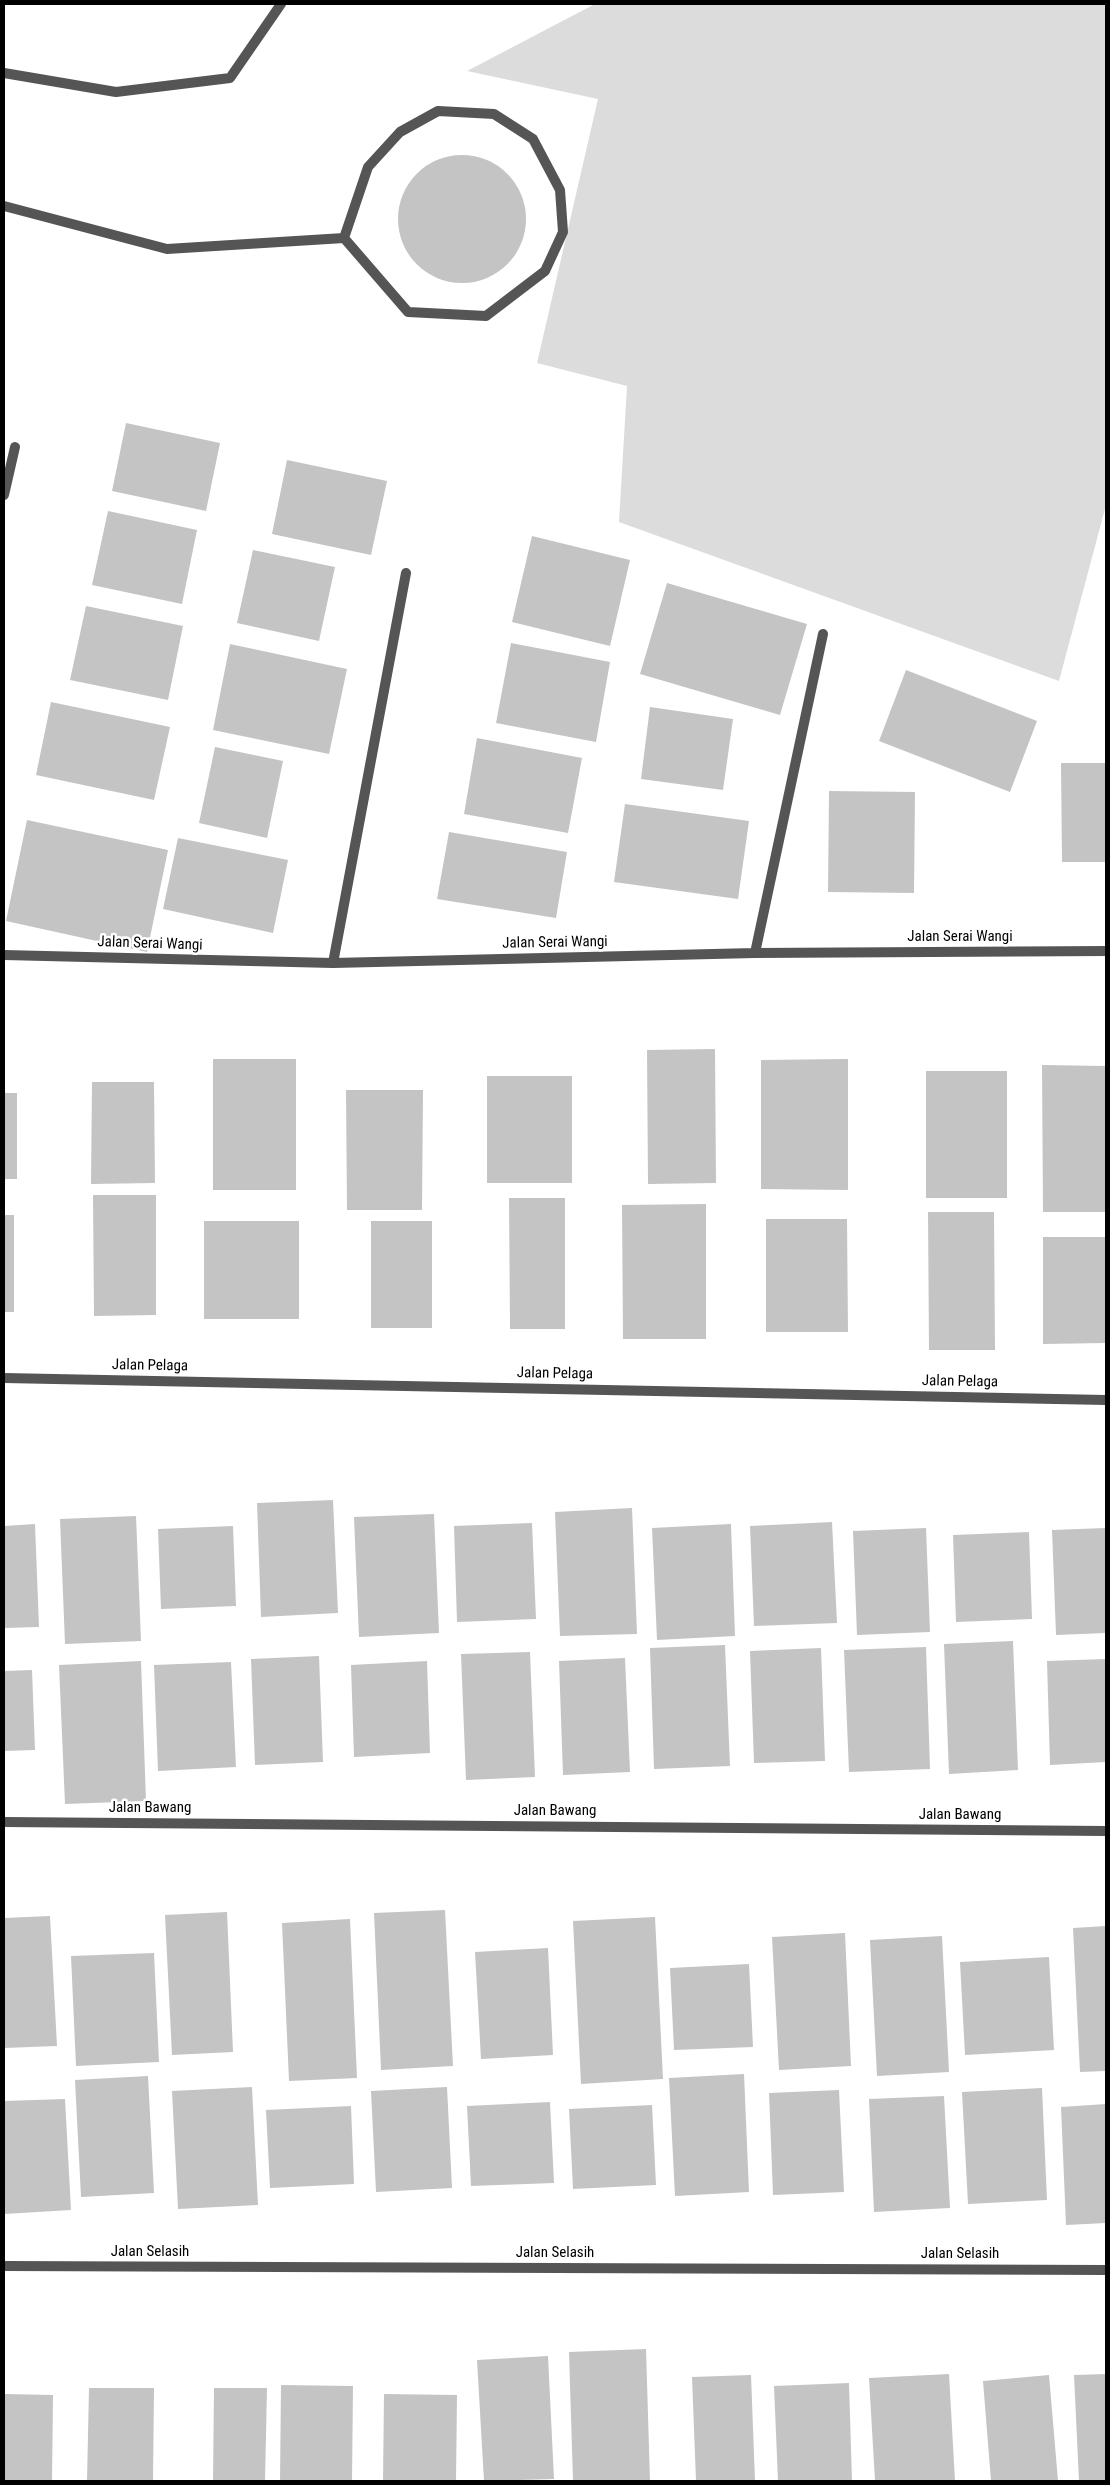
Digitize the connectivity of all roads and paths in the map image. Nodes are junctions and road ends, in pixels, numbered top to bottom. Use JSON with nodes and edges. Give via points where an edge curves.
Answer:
{"nodes":[{"id":1,"x":281,"y":4,"type":"edge"},
{"id":2,"x":4,"y":73,"type":"edge"},
{"id":3,"x":4,"y":206,"type":"edge"},
{"id":4,"x":344,"y":238,"type":"junction"},
{"id":5,"x":15,"y":446,"type":"dead end"},
{"id":6,"x":4,"y":495,"type":"edge"},
{"id":7,"x":406,"y":573,"type":"dead end"},
{"id":8,"x":823,"y":634,"type":"dead end"},
{"id":9,"x":1106,"y":951,"type":"edge"},
{"id":10,"x":755,"y":952,"type":"junction"},
{"id":11,"x":4,"y":954,"type":"edge"},
{"id":12,"x":333,"y":964,"type":"junction"},
{"id":13,"x":4,"y":1378,"type":"edge"},
{"id":14,"x":1106,"y":1400,"type":"edge"},
{"id":15,"x":4,"y":1822,"type":"edge"},
{"id":16,"x":1106,"y":1831,"type":"edge"},
{"id":17,"x":4,"y":2266,"type":"edge"},
{"id":18,"x":1106,"y":2270,"type":"edge"}],
"edges":[{"from":1,"to":2,"type":"street","via":[[230,78],[116,92]]},
{"from":3,"to":4,"type":"street","via":[[168,249]]},
{"from":4,"to":4,"type":"street","via":[[408,312],[486,316],[546,270],[563,232],[560,190],[533,139],[494,114],[438,111],[400,132],[368,167]]},
{"from":5,"to":6,"type":"street"},
{"from":7,"to":12,"type":"street"},
{"from":8,"to":10,"type":"street"},
{"from":9,"to":10,"type":"street","name":"Jalan Serai Wangi"},
{"from":10,"to":12,"type":"street","name":"Jalan Serai Wangi"},
{"from":11,"to":12,"type":"street","name":"Jalan Serai Wangi"},
{"from":13,"to":14,"type":"street","name":"Jalan Pelaga"},
{"from":15,"to":16,"type":"street","name":"Jalan Bawang"},
{"from":17,"to":18,"type":"street","name":"Jalan Selasih"}]}
